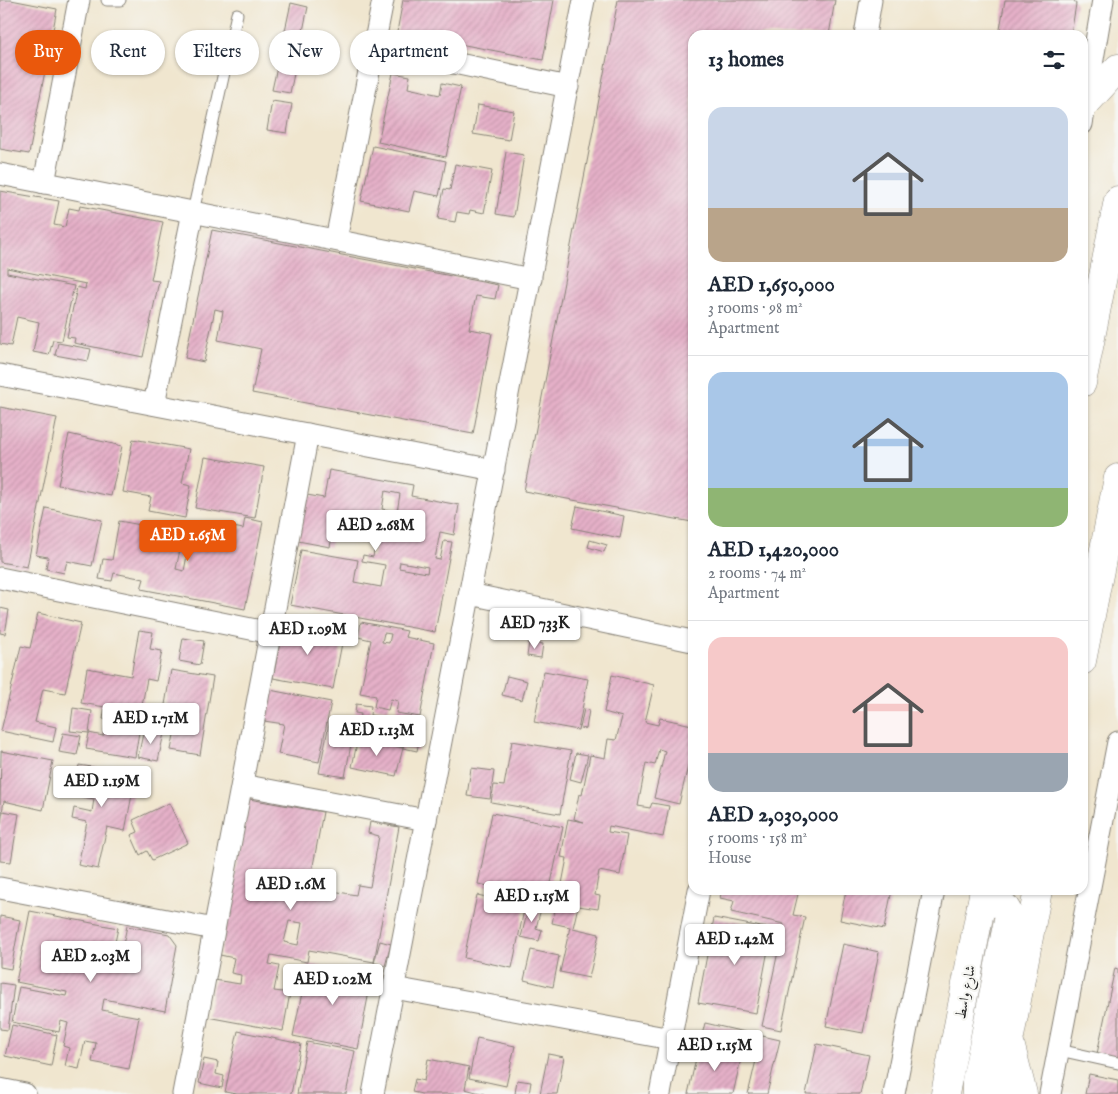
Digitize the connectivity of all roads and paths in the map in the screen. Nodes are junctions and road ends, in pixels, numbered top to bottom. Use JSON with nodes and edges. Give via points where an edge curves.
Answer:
{"nodes":[{"id":1,"x":80,"y":0,"type":"edge"},
{"id":2,"x":108,"y":0,"type":"edge"},
{"id":3,"x":120,"y":0,"type":"edge"},
{"id":4,"x":382,"y":0,"type":"edge"},
{"id":5,"x":584,"y":0,"type":"edge"},
{"id":6,"x":871,"y":0,"type":"edge"},
{"id":7,"x":1102,"y":0,"type":"edge"},
{"id":8,"x":237,"y":14,"type":"dead end"},
{"id":9,"x":377,"y":30,"type":"edge"},
{"id":10,"x":866,"y":30,"type":"edge"},
{"id":11,"x":467,"y":66,"type":"edge"},
{"id":12,"x":1118,"y":68,"type":"edge"},
{"id":13,"x":368,"y":75,"type":"edge"},
{"id":14,"x":568,"y":87,"type":"junction"},
{"id":15,"x":1088,"y":93,"type":"edge"},
{"id":16,"x":1088,"y":109,"type":"edge"},
{"id":17,"x":0,"y":174,"type":"edge"},
{"id":18,"x":44,"y":182,"type":"junction"},
{"id":19,"x":1118,"y":200,"type":"edge"},
{"id":20,"x":193,"y":212,"type":"junction"},
{"id":21,"x":336,"y":240,"type":"junction"},
{"id":22,"x":531,"y":279,"type":"junction"},
{"id":23,"x":1088,"y":352,"type":"edge"},
{"id":24,"x":0,"y":375,"type":"edge"},
{"id":25,"x":154,"y":404,"type":"junction"},
{"id":26,"x":308,"y":434,"type":"junction"},
{"id":27,"x":494,"y":470,"type":"junction"},
{"id":28,"x":1118,"y":478,"type":"edge"},
{"id":29,"x":0,"y":578,"type":"edge"},
{"id":30,"x":470,"y":594,"type":"junction"},
{"id":31,"x":1088,"y":630,"type":"edge"},
{"id":32,"x":270,"y":633,"type":"junction"},
{"id":33,"x":688,"y":640,"type":"edge"},
{"id":34,"x":1118,"y":742,"type":"edge"},
{"id":35,"x":242,"y":785,"type":"junction"},
{"id":36,"x":426,"y":820,"type":"junction"},
{"id":37,"x":0,"y":888,"type":"edge"},
{"id":38,"x":698,"y":895,"type":"edge"},
{"id":39,"x":933,"y":895,"type":"edge"},
{"id":40,"x":1037,"y":895,"type":"edge"},
{"id":41,"x":983,"y":898,"type":"edge"},
{"id":42,"x":214,"y":929,"type":"junction"},
{"id":43,"x":394,"y":988,"type":"junction"},
{"id":44,"x":1009,"y":1038,"type":"junction"},
{"id":45,"x":671,"y":1039,"type":"junction"},
{"id":46,"x":1059,"y":1050,"type":"junction"},
{"id":47,"x":1118,"y":1063,"type":"edge"},
{"id":48,"x":0,"y":1089,"type":"edge"},
{"id":49,"x":25,"y":1094,"type":"edge"},
{"id":50,"x":183,"y":1094,"type":"edge"},
{"id":51,"x":374,"y":1094,"type":"edge"},
{"id":52,"x":660,"y":1094,"type":"edge"},
{"id":53,"x":894,"y":1094,"type":"edge"},
{"id":54,"x":945,"y":1094,"type":"edge"},
{"id":55,"x":976,"y":1094,"type":"edge"},
{"id":56,"x":999,"y":1094,"type":"edge"},
{"id":57,"x":1024,"y":1094,"type":"edge"},
{"id":58,"x":1050,"y":1094,"type":"edge"}],
"edges":[{"from":1,"to":18,"type":"street"},
{"from":2,"to":3,"type":"lane"},
{"from":4,"to":9,"type":"street"},
{"from":5,"to":14,"type":"street"},
{"from":6,"to":10,"type":"street"},
{"from":7,"to":15,"type":"street"},
{"from":8,"to":20,"type":"lane"},
{"from":11,"to":14,"type":"street"},
{"from":12,"to":16,"type":"main road"},
{"from":13,"to":21,"type":"street"},
{"from":14,"to":22,"type":"street"},
{"from":17,"to":18,"type":"street"},
{"from":18,"to":20,"type":"street"},
{"from":19,"to":23,"type":"main road"},
{"from":20,"to":21,"type":"street"},
{"from":20,"to":25,"type":"street"},
{"from":21,"to":22,"type":"street"},
{"from":22,"to":27,"type":"street"},
{"from":24,"to":25,"type":"street"},
{"from":25,"to":26,"type":"street"},
{"from":26,"to":27,"type":"street"},
{"from":26,"to":32,"type":"street"},
{"from":27,"to":30,"type":"street"},
{"from":28,"to":31,"type":"main road"},
{"from":29,"to":32,"type":"street"},
{"from":30,"to":33,"type":"street"},
{"from":30,"to":36,"type":"street"},
{"from":32,"to":35,"type":"street"},
{"from":34,"to":46,"type":"street"},
{"from":35,"to":36,"type":"street"},
{"from":35,"to":42,"type":"street"},
{"from":36,"to":43,"type":"street"},
{"from":37,"to":42,"type":"street"},
{"from":38,"to":45,"type":"street"},
{"from":39,"to":53,"type":"street"},
{"from":40,"to":44,"type":"main road"},
{"from":41,"to":54,"type":"main road","name":"شارع واسط"},
{"from":41,"to":55,"type":"main road","via":[[1002,904],[1008,915]]},
{"from":42,"to":50,"type":"street"},
{"from":43,"to":45,"type":"street"},
{"from":43,"to":51,"type":"street"},
{"from":44,"to":56,"type":"main road"},
{"from":44,"to":57,"type":"main road"},
{"from":45,"to":52,"type":"street"},
{"from":46,"to":47,"type":"lane"},
{"from":46,"to":58,"type":"street"},
{"from":48,"to":49,"type":"street"}]}
